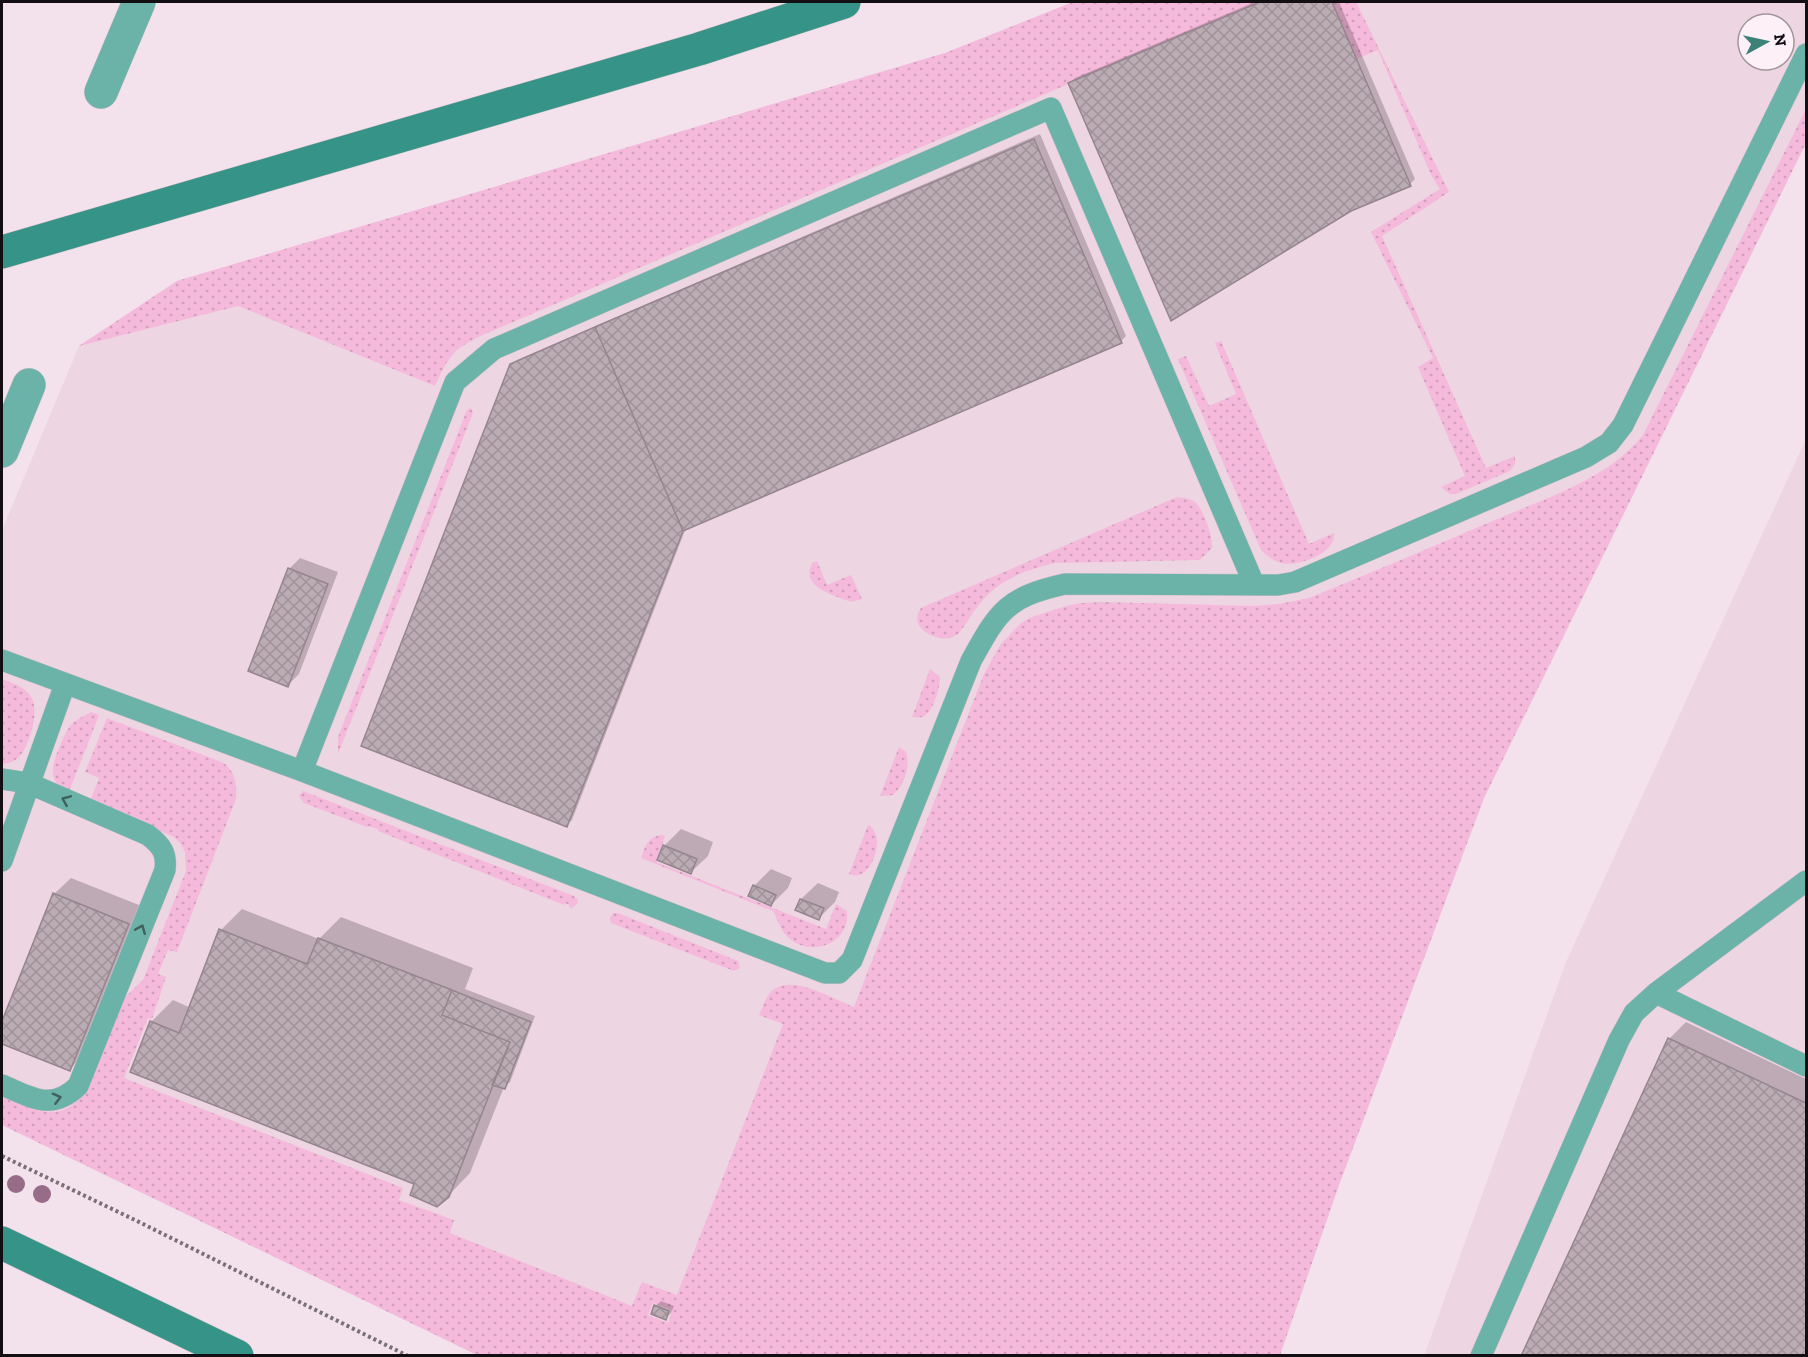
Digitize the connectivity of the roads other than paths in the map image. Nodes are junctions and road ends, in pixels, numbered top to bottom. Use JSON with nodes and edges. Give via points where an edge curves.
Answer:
{"nodes":[{"id":1,"x":139,"y":2,"type":"edge"},
{"id":2,"x":844,"y":2,"type":"edge"},
{"id":3,"x":1806,"y":54,"type":"edge"},
{"id":4,"x":102,"y":92,"type":"dead end"},
{"id":5,"x":2,"y":252,"type":"edge"},
{"id":6,"x":28,"y":385,"type":"dead end"},
{"id":7,"x":2,"y":451,"type":"edge"},
{"id":8,"x":1254,"y":585,"type":"junction"},
{"id":9,"x":2,"y":660,"type":"edge"},
{"id":10,"x":65,"y":684,"type":"junction"},
{"id":11,"x":302,"y":771,"type":"junction"},
{"id":12,"x":2,"y":779,"type":"edge"},
{"id":13,"x":28,"y":783,"type":"junction"},
{"id":14,"x":2,"y":861,"type":"edge"},
{"id":15,"x":1806,"y":881,"type":"edge"},
{"id":16,"x":1656,"y":993,"type":"junction"},
{"id":17,"x":1806,"y":1066,"type":"edge"},
{"id":18,"x":2,"y":1085,"type":"edge"},
{"id":19,"x":2,"y":1243,"type":"edge"},
{"id":20,"x":237,"y":1356,"type":"edge"},
{"id":21,"x":1481,"y":1356,"type":"edge"}],
"edges":[{"from":1,"to":4,"type":"street"},
{"from":2,"to":5,"type":"main road","via":[[699,49]]},
{"from":3,"to":8,"type":"lane","via":[[1623,425],[1609,443],[1586,458],[1295,582]]},
{"from":6,"to":7,"type":"street"},
{"from":8,"to":11,"type":"lane","via":[[1065,584],[1035,591],[1006,607],[971,661],[852,960],[839,973],[825,974]]},
{"from":8,"to":11,"type":"lane","via":[[1051,108],[494,349],[455,382]]},
{"from":9,"to":10,"type":"lane"},
{"from":10,"to":11,"type":"lane"},
{"from":10,"to":13,"type":"lane"},
{"from":12,"to":13,"type":"lane"},
{"from":13,"to":14,"type":"lane"},
{"from":18,"to":13,"type":"lane","one_way":true,"via":[[51,1101],[68,1095],[78,1086],[165,870],[162,846],[148,835]]},
{"from":15,"to":16,"type":"lane"},
{"from":16,"to":17,"type":"lane"},
{"from":16,"to":21,"type":"lane","via":[[1634,1013],[1619,1040]]},
{"from":19,"to":20,"type":"main road"}]}
